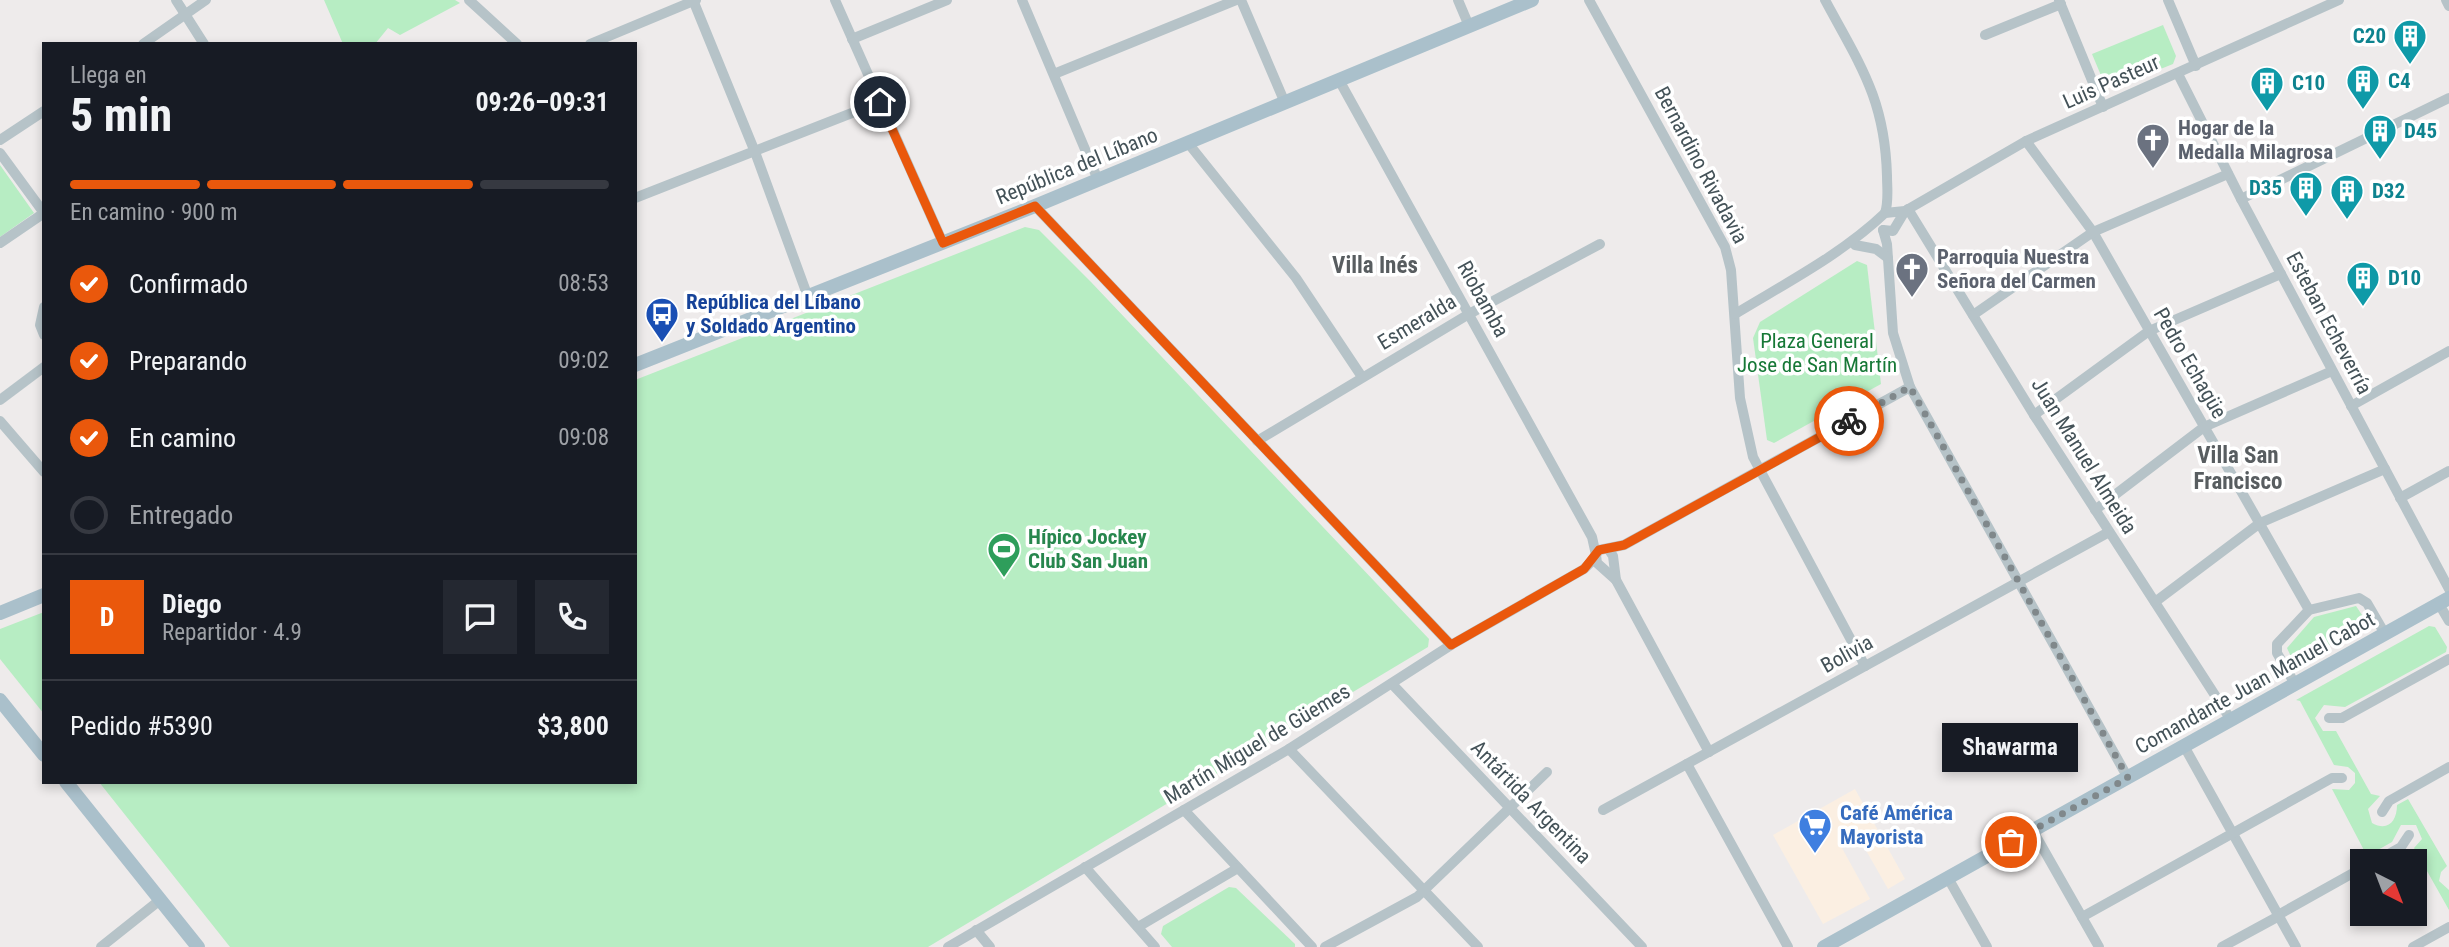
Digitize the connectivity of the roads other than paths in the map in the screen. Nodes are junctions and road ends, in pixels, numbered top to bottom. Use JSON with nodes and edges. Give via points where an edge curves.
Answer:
{"nodes":[{"id":1,"x":176,"y":0,"type":"edge"},
{"id":2,"x":206,"y":0,"type":"edge"},
{"id":3,"x":469,"y":0,"type":"edge"},
{"id":4,"x":694,"y":0,"type":"edge"},
{"id":5,"x":835,"y":0,"type":"edge"},
{"id":6,"x":947,"y":0,"type":"edge"},
{"id":7,"x":1022,"y":0,"type":"edge"},
{"id":8,"x":1236,"y":0,"type":"edge"},
{"id":9,"x":1241,"y":0,"type":"edge"},
{"id":10,"x":1458,"y":0,"type":"edge"},
{"id":11,"x":1532,"y":0,"type":"edge"},
{"id":12,"x":1589,"y":0,"type":"edge"},
{"id":13,"x":1825,"y":0,"type":"edge"},
{"id":14,"x":2168,"y":0,"type":"edge"},
{"id":15,"x":2339,"y":0,"type":"edge"},
{"id":16,"x":2446,"y":0,"type":"edge"},
{"id":17,"x":2060,"y":2,"type":"edge"},
{"id":18,"x":2316,"y":5,"type":"edge"},
{"id":19,"x":2449,"y":6,"type":"edge"},
{"id":20,"x":186,"y":15,"type":"junction"},
{"id":21,"x":1469,"y":26,"type":"junction"},
{"id":22,"x":1986,"y":35,"type":"dead end"},
{"id":23,"x":852,"y":39,"type":"junction"},
{"id":24,"x":146,"y":42,"type":"edge"},
{"id":25,"x":203,"y":42,"type":"edge"},
{"id":26,"x":515,"y":42,"type":"edge"},
{"id":27,"x":595,"y":42,"type":"edge"},
{"id":28,"x":2196,"y":66,"type":"junction"},
{"id":29,"x":1054,"y":74,"type":"junction"},
{"id":30,"x":2178,"y":74,"type":"junction"},
{"id":31,"x":1339,"y":80,"type":"junction"},
{"id":32,"x":2449,"y":98,"type":"edge"},
{"id":33,"x":880,"y":102,"type":"junction"},
{"id":34,"x":1285,"y":103,"type":"junction"},
{"id":35,"x":2103,"y":107,"type":"junction"},
{"id":36,"x":42,"y":112,"type":"edge"},
{"id":37,"x":0,"y":140,"type":"edge"},
{"id":38,"x":2026,"y":141,"type":"junction"},
{"id":39,"x":1188,"y":143,"type":"junction"},
{"id":40,"x":755,"y":152,"type":"junction"},
{"id":41,"x":0,"y":153,"type":"edge"},
{"id":42,"x":2228,"y":174,"type":"junction"},
{"id":43,"x":1098,"y":180,"type":"junction"},
{"id":44,"x":637,"y":197,"type":"edge"},
{"id":45,"x":2241,"y":199,"type":"junction"},
{"id":46,"x":1035,"y":206,"type":"junction"},
{"id":47,"x":42,"y":210,"type":"edge"},
{"id":48,"x":42,"y":214,"type":"edge"},
{"id":49,"x":1891,"y":218,"type":"junction"},
{"id":50,"x":2093,"y":232,"type":"junction"},
{"id":51,"x":0,"y":243,"type":"edge"},
{"id":52,"x":943,"y":243,"type":"junction"},
{"id":53,"x":1600,"y":244,"type":"dead end"},
{"id":54,"x":1855,"y":245,"type":"junction"},
{"id":55,"x":1840,"y":250,"type":"junction"},
{"id":56,"x":1888,"y":258,"type":"junction"},
{"id":57,"x":2281,"y":274,"type":"junction"},
{"id":58,"x":808,"y":297,"type":"junction"},
{"id":59,"x":1469,"y":314,"type":"junction"},
{"id":60,"x":1735,"y":314,"type":"junction"},
{"id":61,"x":1973,"y":315,"type":"junction"},
{"id":62,"x":2149,"y":331,"type":"junction"},
{"id":63,"x":2449,"y":351,"type":"edge"},
{"id":64,"x":637,"y":360,"type":"edge"},
{"id":65,"x":42,"y":368,"type":"edge"},
{"id":66,"x":2332,"y":370,"type":"junction"},
{"id":67,"x":1363,"y":377,"type":"junction"},
{"id":68,"x":1910,"y":387,"type":"junction"},
{"id":69,"x":0,"y":400,"type":"edge"},
{"id":70,"x":2351,"y":406,"type":"junction"},
{"id":71,"x":2034,"y":415,"type":"junction"},
{"id":72,"x":0,"y":421,"type":"edge"},
{"id":73,"x":2204,"y":427,"type":"junction"},
{"id":74,"x":1257,"y":441,"type":"junction"},
{"id":75,"x":2385,"y":469,"type":"junction"},
{"id":76,"x":42,"y":470,"type":"edge"},
{"id":77,"x":1758,"y":471,"type":"junction"},
{"id":78,"x":2449,"y":471,"type":"edge"},
{"id":79,"x":2400,"y":498,"type":"junction"},
{"id":80,"x":2095,"y":510,"type":"junction"},
{"id":81,"x":2260,"y":523,"type":"junction"},
{"id":82,"x":2109,"y":532,"type":"junction"},
{"id":83,"x":1604,"y":558,"type":"junction"},
{"id":84,"x":2019,"y":582,"type":"junction"},
{"id":85,"x":2449,"y":589,"type":"edge"},
{"id":86,"x":42,"y":596,"type":"edge"},
{"id":87,"x":2444,"y":601,"type":"edge"},
{"id":88,"x":2154,"y":602,"type":"junction"},
{"id":89,"x":2309,"y":610,"type":"junction"},
{"id":90,"x":0,"y":612,"type":"edge"},
{"id":91,"x":2449,"y":621,"type":"edge"},
{"id":92,"x":2385,"y":634,"type":"junction"},
{"id":93,"x":1451,"y":645,"type":"junction"},
{"id":94,"x":2449,"y":659,"type":"edge"},
{"id":95,"x":1865,"y":666,"type":"junction"},
{"id":96,"x":2295,"y":684,"type":"junction"},
{"id":97,"x":1392,"y":685,"type":"junction"},
{"id":98,"x":0,"y":700,"type":"edge"},
{"id":99,"x":2329,"y":718,"type":"dead end"},
{"id":100,"x":2231,"y":720,"type":"junction"},
{"id":101,"x":2184,"y":746,"type":"junction"},
{"id":102,"x":1289,"y":749,"type":"junction"},
{"id":103,"x":42,"y":752,"type":"edge"},
{"id":104,"x":1709,"y":752,"type":"junction"},
{"id":105,"x":1687,"y":764,"type":"junction"},
{"id":106,"x":2449,"y":767,"type":"edge"},
{"id":107,"x":1547,"y":772,"type":"dead end"},
{"id":108,"x":2128,"y":778,"type":"junction"},
{"id":109,"x":2342,"y":778,"type":"dead end"},
{"id":110,"x":68,"y":784,"type":"edge"},
{"id":111,"x":1510,"y":807,"type":"junction"},
{"id":112,"x":1184,"y":810,"type":"junction"},
{"id":113,"x":1603,"y":810,"type":"dead end"},
{"id":114,"x":2382,"y":812,"type":"dead end"},
{"id":115,"x":2033,"y":831,"type":"junction"},
{"id":116,"x":2232,"y":832,"type":"junction"},
{"id":117,"x":2409,"y":835,"type":"dead end"},
{"id":118,"x":2397,"y":849,"type":"edge"},
{"id":119,"x":1085,"y":867,"type":"junction"},
{"id":120,"x":1238,"y":868,"type":"junction"},
{"id":121,"x":2350,"y":875,"type":"edge"},
{"id":122,"x":1948,"y":878,"type":"junction"},
{"id":123,"x":1424,"y":890,"type":"junction"},
{"id":124,"x":160,"y":900,"type":"junction"},
{"id":125,"x":2082,"y":916,"type":"junction"},
{"id":126,"x":2278,"y":916,"type":"junction"},
{"id":127,"x":2449,"y":927,"type":"edge"},
{"id":128,"x":1138,"y":928,"type":"junction"},
{"id":129,"x":976,"y":930,"type":"junction"},
{"id":130,"x":101,"y":947,"type":"edge"},
{"id":131,"x":198,"y":947,"type":"edge"},
{"id":132,"x":948,"y":947,"type":"edge"},
{"id":133,"x":990,"y":947,"type":"edge"},
{"id":134,"x":1155,"y":947,"type":"edge"},
{"id":135,"x":1312,"y":947,"type":"edge"},
{"id":136,"x":1325,"y":947,"type":"edge"},
{"id":137,"x":1478,"y":947,"type":"edge"},
{"id":138,"x":1642,"y":947,"type":"edge"},
{"id":139,"x":1788,"y":947,"type":"edge"},
{"id":140,"x":1824,"y":947,"type":"edge"},
{"id":141,"x":1987,"y":947,"type":"edge"},
{"id":142,"x":2099,"y":947,"type":"edge"},
{"id":143,"x":2222,"y":947,"type":"edge"},
{"id":144,"x":2296,"y":947,"type":"edge"},
{"id":145,"x":2413,"y":947,"type":"edge"}],
"edges":[{"from":1,"to":20,"type":"street"},
{"from":2,"to":20,"type":"street"},
{"from":3,"to":26,"type":"street"},
{"from":4,"to":27,"type":"street"},
{"from":4,"to":40,"type":"street"},
{"from":5,"to":23,"type":"street"},
{"from":6,"to":23,"type":"street"},
{"from":7,"to":29,"type":"street"},
{"from":8,"to":29,"type":"street"},
{"from":9,"to":34,"type":"street"},
{"from":10,"to":21,"type":"street"},
{"from":11,"to":21,"type":"main road","name":"República del Líbano"},
{"from":12,"to":60,"type":"street","name":"Bernardino Rivadavia","via":[[1725,247]]},
{"from":13,"to":49,"type":"street","via":[[1882,116]]},
{"from":14,"to":28,"type":"street"},
{"from":15,"to":18,"type":"street","name":"Luis Pasteur"},
{"from":16,"to":19,"type":"street"},
{"from":17,"to":22,"type":"street"},
{"from":17,"to":35,"type":"street"},
{"from":18,"to":28,"type":"street","name":"Luis Pasteur"},
{"from":20,"to":24,"type":"street"},
{"from":20,"to":25,"type":"street"},
{"from":21,"to":31,"type":"main road","name":"República del Líbano"},
{"from":23,"to":33,"type":"street"},
{"from":28,"to":30,"type":"street","name":"Luis Pasteur"},
{"from":29,"to":43,"type":"street"},
{"from":30,"to":35,"type":"street","name":"Luis Pasteur"},
{"from":30,"to":42,"type":"street","name":"Esteban Echeverría"},
{"from":31,"to":34,"type":"main road","name":"República del Líbano"},
{"from":31,"to":59,"type":"street","name":"Riobamba"},
{"from":32,"to":45,"type":"street"},
{"from":33,"to":40,"type":"street"},
{"from":33,"to":52,"type":"street"},
{"from":34,"to":39,"type":"main road","name":"República del Líbano"},
{"from":35,"to":38,"type":"street","name":"Luis Pasteur"},
{"from":36,"to":37,"type":"street"},
{"from":38,"to":49,"type":"street","name":"Luis Pasteur"},
{"from":38,"to":50,"type":"street","name":"Pedro Echagüe"},
{"from":39,"to":43,"type":"main road","name":"República del Líbano"},
{"from":39,"to":67,"type":"street","via":[[1296,278]]},
{"from":40,"to":44,"type":"street"},
{"from":40,"to":58,"type":"street"},
{"from":41,"to":47,"type":"street"},
{"from":42,"to":45,"type":"street","name":"Esteban Echeverría"},
{"from":42,"to":50,"type":"street"},
{"from":43,"to":46,"type":"main road","name":"República del Líbano"},
{"from":45,"to":57,"type":"street","name":"Esteban Echeverría"},
{"from":46,"to":52,"type":"main road","name":"República del Líbano"},
{"from":46,"to":74,"type":"street"},
{"from":48,"to":51,"type":"street"},
{"from":49,"to":54,"type":"street","name":"Luis Pasteur"},
{"from":49,"to":55,"type":"street","name":"Luis Pasteur"},
{"from":49,"to":56,"type":"street"},
{"from":49,"to":61,"type":"street","name":"Juan Manuel Almeida"},
{"from":50,"to":61,"type":"street"},
{"from":50,"to":62,"type":"street","name":"Pedro Echagüe"},
{"from":52,"to":58,"type":"main road","name":"República del Líbano"},
{"from":53,"to":59,"type":"street","name":"Esmeralda"},
{"from":54,"to":55,"type":"street","name":"Luis Pasteur"},
{"from":54,"to":56,"type":"street","via":[[1876,249]]},
{"from":55,"to":60,"type":"street","name":"Luis Pasteur"},
{"from":56,"to":68,"type":"street","via":[[1893,333]]},
{"from":57,"to":62,"type":"street"},
{"from":57,"to":66,"type":"street","name":"Esteban Echeverría"},
{"from":58,"to":64,"type":"main road","name":"República del Líbano"},
{"from":59,"to":67,"type":"street","name":"Esmeralda"},
{"from":59,"to":83,"type":"street","name":"Riobamba"},
{"from":60,"to":77,"type":"street","name":"Bernardino Rivadavia","via":[[1740,398]]},
{"from":61,"to":71,"type":"street","name":"Juan Manuel Almeida"},
{"from":62,"to":71,"type":"street"},
{"from":62,"to":73,"type":"street","name":"Pedro Echagüe"},
{"from":63,"to":70,"type":"street"},
{"from":65,"to":69,"type":"street"},
{"from":66,"to":70,"type":"street","name":"Esteban Echeverría"},
{"from":66,"to":73,"type":"street"},
{"from":67,"to":74,"type":"street","name":"Esmeralda"},
{"from":68,"to":77,"type":"street","name":"Martín Miguel de Güemes"},
{"from":68,"to":84,"type":"street"},
{"from":70,"to":75,"type":"street","name":"Esteban Echeverría"},
{"from":71,"to":80,"type":"street","name":"Juan Manuel Almeida"},
{"from":72,"to":76,"type":"street"},
{"from":73,"to":80,"type":"street"},
{"from":73,"to":81,"type":"street","name":"Pedro Echagüe"},
{"from":74,"to":93,"type":"street"},
{"from":75,"to":79,"type":"street","name":"Esteban Echeverría"},
{"from":75,"to":81,"type":"street"},
{"from":77,"to":83,"type":"street","name":"Martín Miguel de Güemes"},
{"from":77,"to":95,"type":"street","name":"Bernardino Rivadavia"},
{"from":78,"to":79,"type":"street"},
{"from":79,"to":85,"type":"street","name":"Esteban Echeverría"},
{"from":80,"to":82,"type":"street","name":"Juan Manuel Almeida"},
{"from":81,"to":88,"type":"street"},
{"from":81,"to":89,"type":"street","name":"Pedro Echagüe"},
{"from":82,"to":84,"type":"street","name":"Bolivia"},
{"from":82,"to":88,"type":"street","name":"Juan Manuel Almeida"},
{"from":83,"to":93,"type":"street","name":"Martín Miguel de Güemes"},
{"from":83,"to":104,"type":"street","name":"Riobamba"},
{"from":84,"to":95,"type":"street","name":"Bolivia"},
{"from":84,"to":108,"type":"street"},
{"from":86,"to":90,"type":"main road"},
{"from":87,"to":91,"type":"street"},
{"from":87,"to":92,"type":"main road","name":"Comandante Juan Manuel Cabot"},
{"from":88,"to":100,"type":"street","name":"Juan Manuel Almeida"},
{"from":89,"to":92,"type":"street","via":[[2360,598]]},
{"from":89,"to":96,"type":"street","via":[[2277,644],[2277,653]]},
{"from":92,"to":96,"type":"main road","name":"Comandante Juan Manuel Cabot"},
{"from":93,"to":97,"type":"street","name":"Martín Miguel de Güemes"},
{"from":94,"to":99,"type":"street","via":[[2342,718]]},
{"from":95,"to":104,"type":"street","name":"Bolivia"},
{"from":96,"to":100,"type":"main road","name":"Comandante Juan Manuel Cabot"},
{"from":97,"to":102,"type":"street","name":"Martín Miguel de Güemes"},
{"from":97,"to":111,"type":"street","name":"Antártida Argentina"},
{"from":98,"to":103,"type":"main road"},
{"from":100,"to":101,"type":"main road","name":"Comandante Juan Manuel Cabot"},
{"from":101,"to":108,"type":"main road","name":"Comandante Juan Manuel Cabot"},
{"from":101,"to":116,"type":"street"},
{"from":102,"to":112,"type":"street","name":"Martín Miguel de Güemes"},
{"from":102,"to":123,"type":"street"},
{"from":104,"to":105,"type":"street","name":"Bolivia"},
{"from":105,"to":113,"type":"street","name":"Bolivia"},
{"from":105,"to":139,"type":"street"},
{"from":106,"to":114,"type":"street","via":[[2389,801]]},
{"from":107,"to":111,"type":"street"},
{"from":108,"to":115,"type":"main road","name":"Comandante Juan Manuel Cabot"},
{"from":109,"to":116,"type":"street","via":[[2332,778]]},
{"from":110,"to":124,"type":"main road"},
{"from":111,"to":123,"type":"street"},
{"from":111,"to":138,"type":"street","name":"Antártida Argentina"},
{"from":112,"to":119,"type":"street","name":"Martín Miguel de Güemes"},
{"from":112,"to":120,"type":"street"},
{"from":115,"to":122,"type":"main road","name":"Comandante Juan Manuel Cabot"},
{"from":115,"to":125,"type":"street"},
{"from":116,"to":125,"type":"street"},
{"from":116,"to":126,"type":"street"},
{"from":117,"to":118,"type":"street"},
{"from":119,"to":128,"type":"street"},
{"from":119,"to":129,"type":"street","name":"Martín Miguel de Güemes"},
{"from":120,"to":128,"type":"street"},
{"from":120,"to":135,"type":"street"},
{"from":121,"to":126,"type":"street"},
{"from":122,"to":140,"type":"main road","name":"Comandante Juan Manuel Cabot"},
{"from":122,"to":141,"type":"street"},
{"from":123,"to":136,"type":"street"},
{"from":123,"to":137,"type":"street"},
{"from":124,"to":130,"type":"street"},
{"from":124,"to":131,"type":"main road"},
{"from":125,"to":142,"type":"street"},
{"from":126,"to":143,"type":"street"},
{"from":126,"to":144,"type":"street"},
{"from":127,"to":145,"type":"street"},
{"from":128,"to":134,"type":"street"},
{"from":129,"to":132,"type":"street","name":"Martín Miguel de Güemes"},
{"from":129,"to":133,"type":"street"}]}
